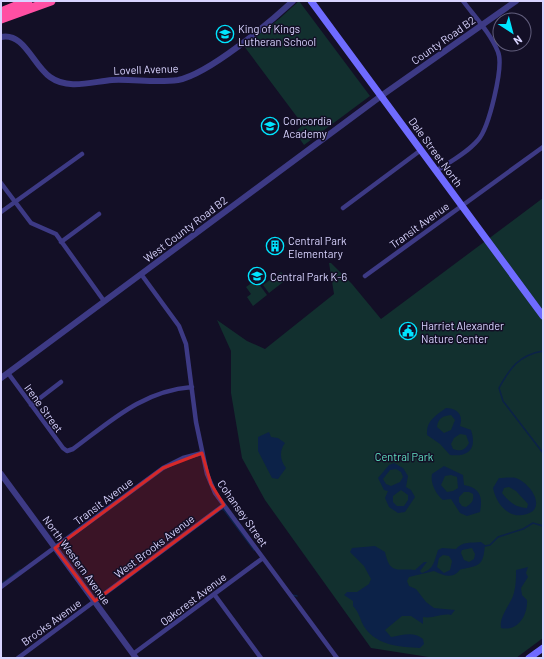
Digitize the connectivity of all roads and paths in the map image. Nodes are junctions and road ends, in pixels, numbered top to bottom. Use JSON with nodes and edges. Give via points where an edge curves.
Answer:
{"nodes":[{"id":1,"x":28,"y":1,"type":"edge"},
{"id":2,"x":51,"y":1,"type":"edge"},
{"id":3,"x":293,"y":1,"type":"edge"},
{"id":4,"x":311,"y":1,"type":"edge"},
{"id":5,"x":463,"y":1,"type":"edge"},
{"id":6,"x":516,"y":1,"type":"edge"},
{"id":7,"x":1,"y":12,"type":"edge"},
{"id":8,"x":1,"y":19,"type":"edge"},
{"id":9,"x":481,"y":26,"type":"junction"},
{"id":10,"x":1,"y":37,"type":"edge"},
{"id":11,"x":381,"y":96,"type":"junction"},
{"id":12,"x":543,"y":147,"type":"edge"},
{"id":13,"x":421,"y":150,"type":"junction"},
{"id":14,"x":82,"y":154,"type":"dead end"},
{"id":15,"x":436,"y":171,"type":"junction"},
{"id":16,"x":1,"y":184,"type":"edge"},
{"id":17,"x":15,"y":202,"type":"junction"},
{"id":18,"x":461,"y":205,"type":"junction"},
{"id":19,"x":343,"y":208,"type":"dead end"},
{"id":20,"x":1,"y":212,"type":"edge"},
{"id":21,"x":99,"y":214,"type":"dead end"},
{"id":22,"x":61,"y":242,"type":"junction"},
{"id":23,"x":141,"y":274,"type":"junction"},
{"id":24,"x":365,"y":276,"type":"dead end"},
{"id":25,"x":104,"y":301,"type":"junction"},
{"id":26,"x":543,"y":316,"type":"edge"},
{"id":27,"x":8,"y":373,"type":"junction"},
{"id":28,"x":1,"y":378,"type":"edge"},
{"id":29,"x":61,"y":382,"type":"dead end"},
{"id":30,"x":192,"y":387,"type":"junction"},
{"id":31,"x":31,"y":405,"type":"junction"},
{"id":32,"x":202,"y":453,"type":"junction"},
{"id":33,"x":1,"y":474,"type":"edge"},
{"id":34,"x":224,"y":506,"type":"junction"},
{"id":35,"x":55,"y":548,"type":"junction"},
{"id":36,"x":263,"y":558,"type":"junction"},
{"id":37,"x":1,"y":587,"type":"edge"},
{"id":38,"x":214,"y":594,"type":"junction"},
{"id":39,"x":95,"y":602,"type":"junction"},
{"id":40,"x":543,"y":648,"type":"edge"},
{"id":41,"x":134,"y":656,"type":"edge"},
{"id":42,"x":18,"y":658,"type":"edge"},
{"id":43,"x":261,"y":658,"type":"edge"},
{"id":44,"x":337,"y":658,"type":"edge"},
{"id":45,"x":529,"y":658,"type":"edge"}],
"edges":[{"from":1,"to":7,"type":"highway"},
{"from":2,"to":8,"type":"highway"},
{"from":3,"to":10,"type":"street","name":"Lovell Avenue","via":[[273,19],[211,64],[194,75],[178,80],[121,80],[74,84],[61,82],[43,71],[17,39]]},
{"from":4,"to":11,"type":"main road","name":"Dale Street North"},
{"from":5,"to":9,"type":"street"},
{"from":6,"to":9,"type":"street","name":"County Road B2"},
{"from":9,"to":11,"type":"street","name":"County Road B2"},
{"from":9,"to":15,"type":"street","via":[[498,50],[501,62],[486,127],[474,144]]},
{"from":11,"to":13,"type":"main road","name":"Dale Street North"},
{"from":11,"to":23,"type":"street","name":"West County Road B2"},
{"from":12,"to":18,"type":"street","name":"Transit Avenue"},
{"from":13,"to":15,"type":"main road","name":"Dale Street North"},
{"from":13,"to":19,"type":"street"},
{"from":14,"to":17,"type":"street"},
{"from":15,"to":18,"type":"main road","name":"Dale Street North"},
{"from":16,"to":17,"type":"street"},
{"from":17,"to":20,"type":"street"},
{"from":17,"to":22,"type":"street","via":[[31,223],[53,231]]},
{"from":18,"to":24,"type":"street","name":"Transit Avenue"},
{"from":18,"to":26,"type":"main road","name":"Dale Street North"},
{"from":21,"to":22,"type":"street"},
{"from":22,"to":25,"type":"street"},
{"from":23,"to":25,"type":"street","name":"West County Road B2"},
{"from":23,"to":30,"type":"street","name":"Cohansey Street","via":[[183,335],[189,354]]},
{"from":25,"to":27,"type":"street","name":"West County Road B2"},
{"from":27,"to":28,"type":"street","name":"West County Road B2"},
{"from":27,"to":31,"type":"street","name":"Irene Street"},
{"from":29,"to":31,"type":"street"},
{"from":30,"to":31,"type":"street","name":"Irene Street","via":[[170,390],[142,400],[67,451]]},
{"from":30,"to":32,"type":"street","name":"Cohansey Street"},
{"from":32,"to":34,"type":"street","name":"Cohansey Street","via":[[211,484]]},
{"from":32,"to":35,"type":"street","name":"Transit Avenue","via":[[183,458],[163,468]]},
{"from":33,"to":35,"type":"street","name":"North Western Avenue"},
{"from":34,"to":36,"type":"street","name":"Cohansey Street"},
{"from":34,"to":39,"type":"street","name":"West Brooks Avenue"},
{"from":35,"to":37,"type":"street","name":"Transit Avenue"},
{"from":35,"to":39,"type":"street","name":"North Western Avenue"},
{"from":36,"to":38,"type":"street","name":"Oakcrest Avenue"},
{"from":36,"to":44,"type":"street","name":"Cohansey Street"},
{"from":38,"to":41,"type":"street","name":"Oakcrest Avenue"},
{"from":38,"to":43,"type":"street"},
{"from":39,"to":41,"type":"street","name":"North Western Avenue"},
{"from":39,"to":42,"type":"street","name":"Brooks Avenue"},
{"from":40,"to":45,"type":"main road"}]}
